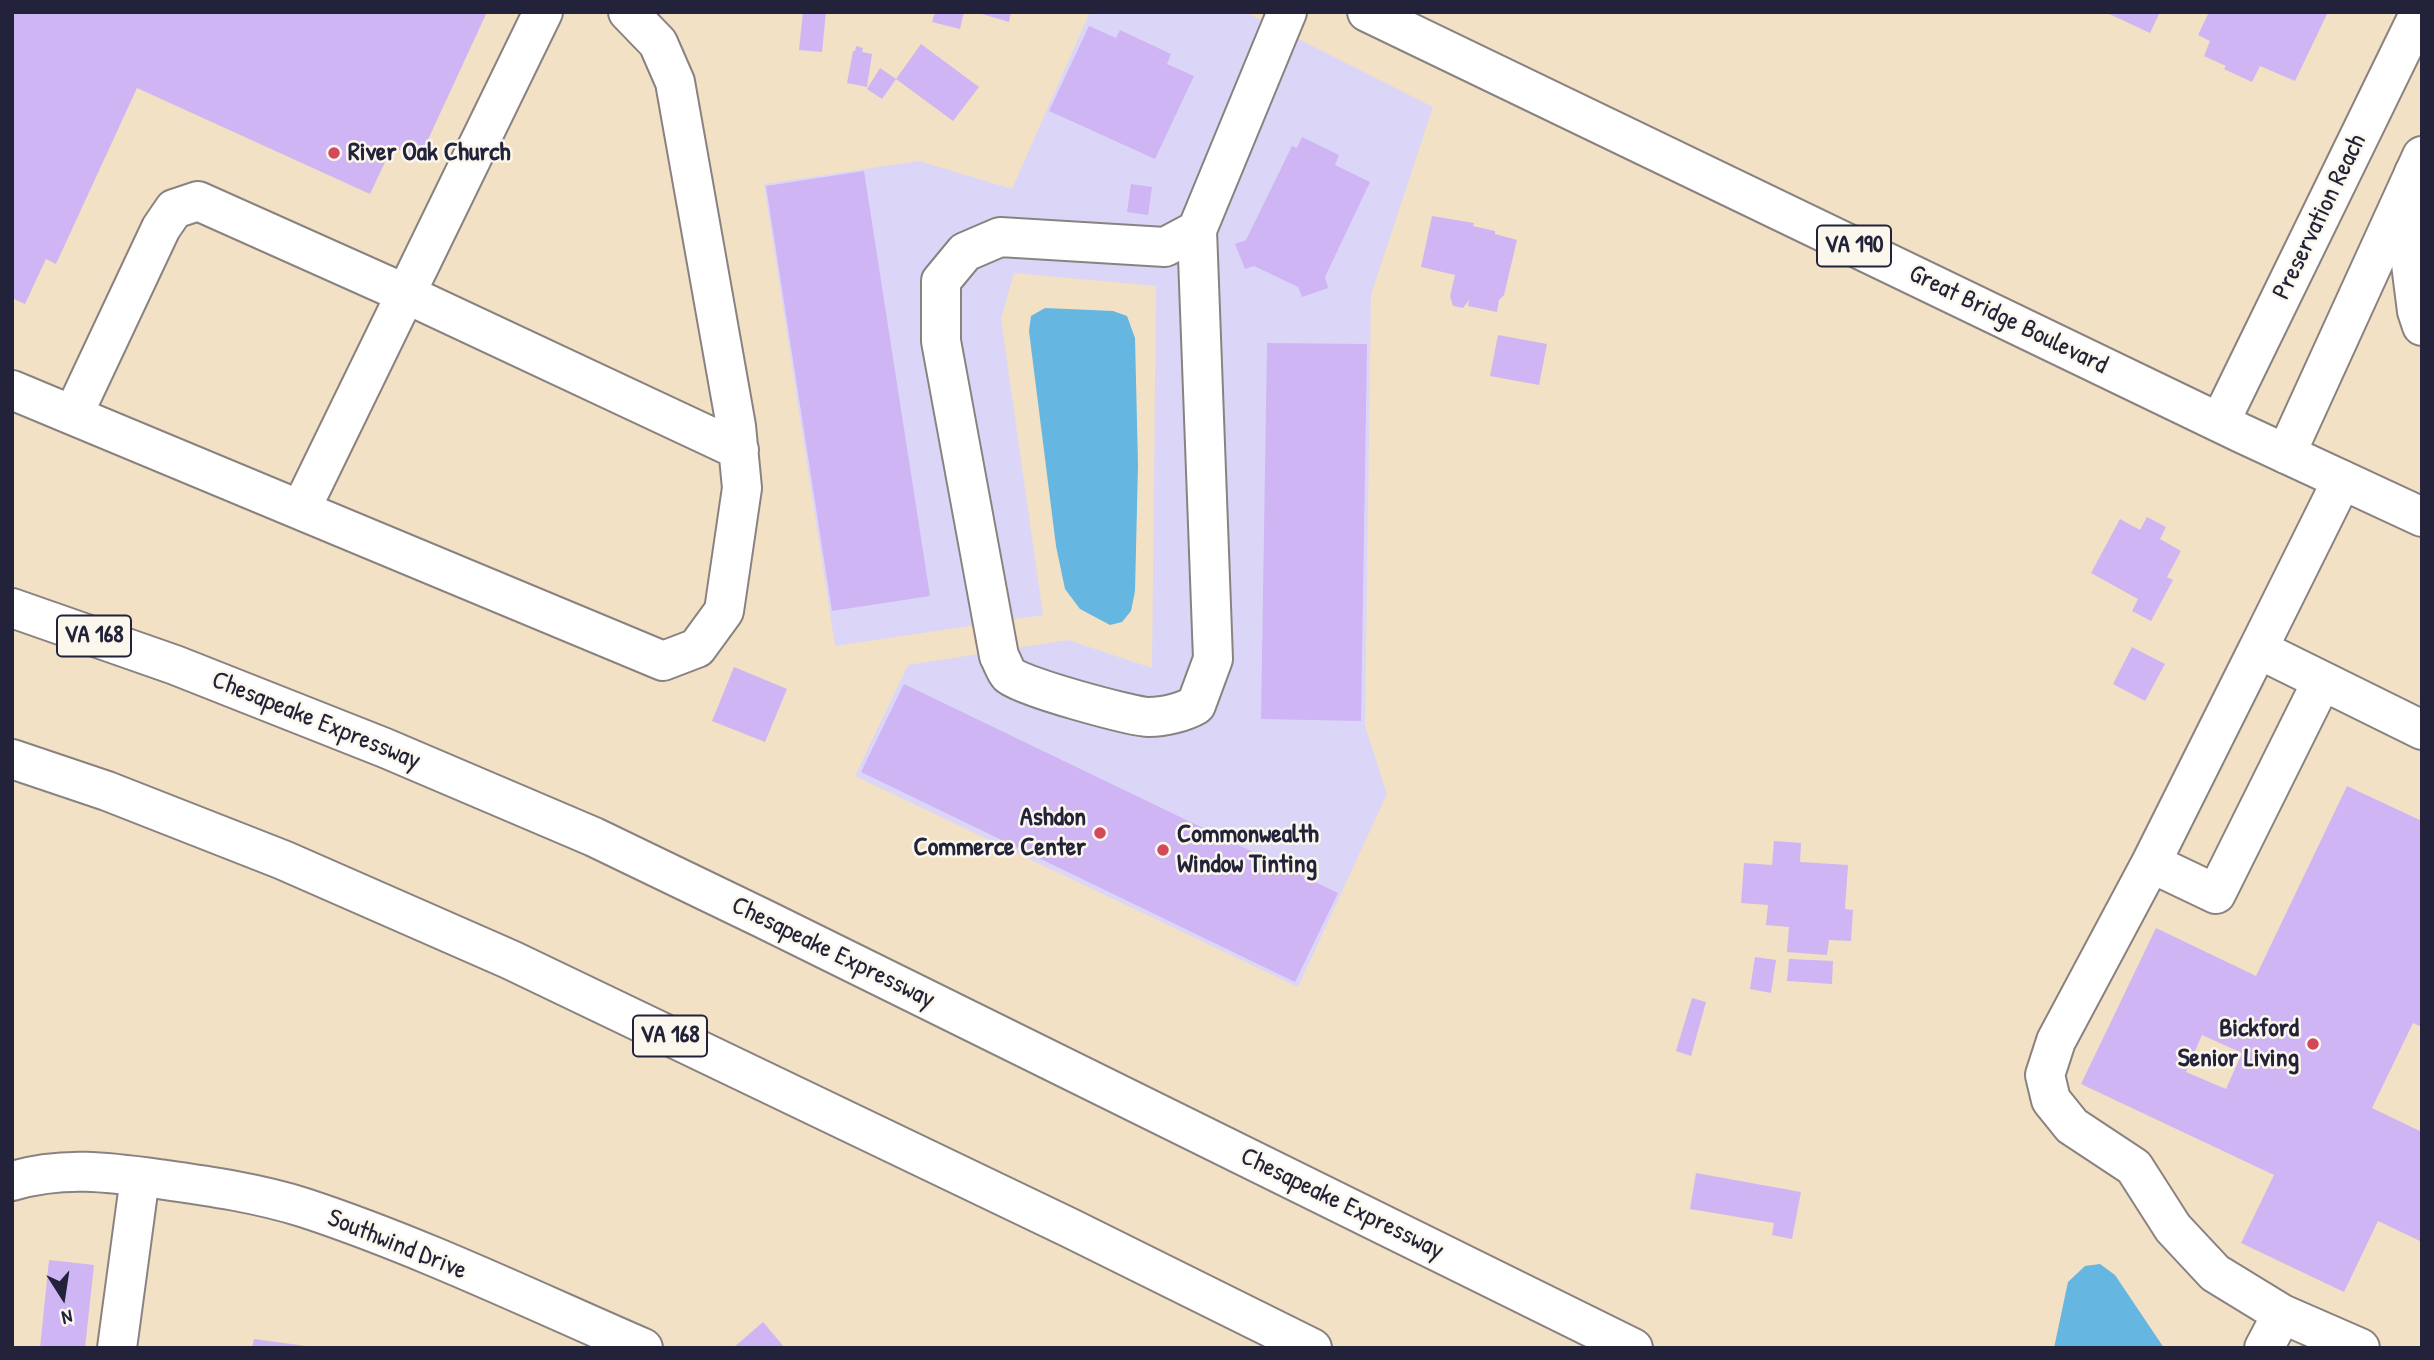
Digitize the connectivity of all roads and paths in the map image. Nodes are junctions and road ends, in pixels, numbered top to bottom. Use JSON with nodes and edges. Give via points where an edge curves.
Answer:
{"nodes":[{"id":1,"x":542,"y":12,"type":"edge"},
{"id":2,"x":628,"y":12,"type":"edge"},
{"id":3,"x":1287,"y":12,"type":"edge"},
{"id":4,"x":1367,"y":12,"type":"edge"},
{"id":5,"x":2420,"y":12,"type":"edge"},
{"id":6,"x":2418,"y":164,"type":"edge"},
{"id":7,"x":1197,"y":230,"type":"junction"},
{"id":8,"x":406,"y":294,"type":"junction"},
{"id":9,"x":2422,"y":326,"type":"edge"},
{"id":10,"x":12,"y":390,"type":"edge"},
{"id":11,"x":74,"y":415,"type":"junction"},
{"id":12,"x":2220,"y":422,"type":"junction"},
{"id":13,"x":739,"y":450,"type":"junction"},
{"id":14,"x":2286,"y":454,"type":"junction"},
{"id":15,"x":2342,"y":480,"type":"junction"},
{"id":16,"x":301,"y":509,"type":"junction"},
{"id":17,"x":2422,"y":517,"type":"edge"},
{"id":18,"x":12,"y":587,"type":"edge"},
{"id":19,"x":12,"y":608,"type":"edge"},
{"id":20,"x":2258,"y":649,"type":"junction"},
{"id":21,"x":175,"y":665,"type":"junction"},
{"id":22,"x":2322,"y":681,"type":"junction"},
{"id":23,"x":2422,"y":730,"type":"edge"},
{"id":24,"x":12,"y":759,"type":"edge"},
{"id":25,"x":2151,"y":863,"type":"junction"},
{"id":26,"x":140,"y":1177,"type":"junction"},
{"id":27,"x":12,"y":1181,"type":"edge"},
{"id":28,"x":2283,"y":1314,"type":"junction"},
{"id":29,"x":117,"y":1348,"type":"edge"},
{"id":30,"x":643,"y":1348,"type":"edge"},
{"id":31,"x":1312,"y":1348,"type":"edge"},
{"id":32,"x":1633,"y":1348,"type":"edge"},
{"id":33,"x":2264,"y":1348,"type":"edge"},
{"id":34,"x":2360,"y":1348,"type":"edge"}],
"edges":[{"from":1,"to":8,"type":"main road"},
{"from":2,"to":13,"type":"main road","via":[[658,43],[675,82]]},
{"from":3,"to":7,"type":"main road"},
{"from":4,"to":12,"type":"main road","name":"Great Bridge Boulevard","number":"VA 190"},
{"from":5,"to":12,"type":"main road","name":"Preservation Reach"},
{"from":6,"to":9,"type":"main road","via":[[2407,240]]},
{"from":6,"to":14,"type":"main road"},
{"from":7,"to":7,"type":"main road","via":[[1165,247],[1000,237],[965,252],[941,281],[941,341],[999,656],[1009,676],[1027,685],[1149,718],[1196,705],[1213,659]]},
{"from":8,"to":11,"type":"main road","via":[[198,201],[174,209]]},
{"from":8,"to":13,"type":"main road"},
{"from":8,"to":16,"type":"main road"},
{"from":10,"to":11,"type":"main road"},
{"from":11,"to":16,"type":"main road"},
{"from":12,"to":14,"type":"main road","name":"Great Bridge Boulevard","number":"VA 190"},
{"from":13,"to":16,"type":"main road","via":[[742,488],[724,611],[697,648],[663,661]]},
{"from":14,"to":15,"type":"main road","name":"Great Bridge Boulevard","number":"VA 190"},
{"from":15,"to":17,"type":"main road","name":"Great Bridge Boulevard","number":"VA 190"},
{"from":15,"to":20,"type":"main road"},
{"from":18,"to":21,"type":"main road"},
{"from":19,"to":21,"type":"main road","name":"Chesapeake Expressway","number":"VA 168"},
{"from":20,"to":22,"type":"main road"},
{"from":20,"to":25,"type":"main road"},
{"from":21,"to":32,"type":"main road","name":"Chesapeake Expressway","number":"VA 168","via":[[606,843]]},
{"from":22,"to":23,"type":"main road"},
{"from":22,"to":25,"type":"main road","via":[[2216,894]]},
{"from":24,"to":31,"type":"main road","number":"VA 168","via":[[283,860],[511,960]]},
{"from":25,"to":28,"type":"main road","via":[[2056,1041],[2045,1075],[2051,1100],[2072,1126],[2134,1167],[2173,1228],[2215,1273]]},
{"from":26,"to":27,"type":"main road","name":"Southwind Drive","via":[[100,1171],[39,1173]]},
{"from":26,"to":29,"type":"main road"},
{"from":26,"to":30,"type":"main road","name":"Southwind Drive","via":[[214,1187],[303,1207],[397,1242]]},
{"from":28,"to":33,"type":"main road"},
{"from":28,"to":34,"type":"main road"}]}
